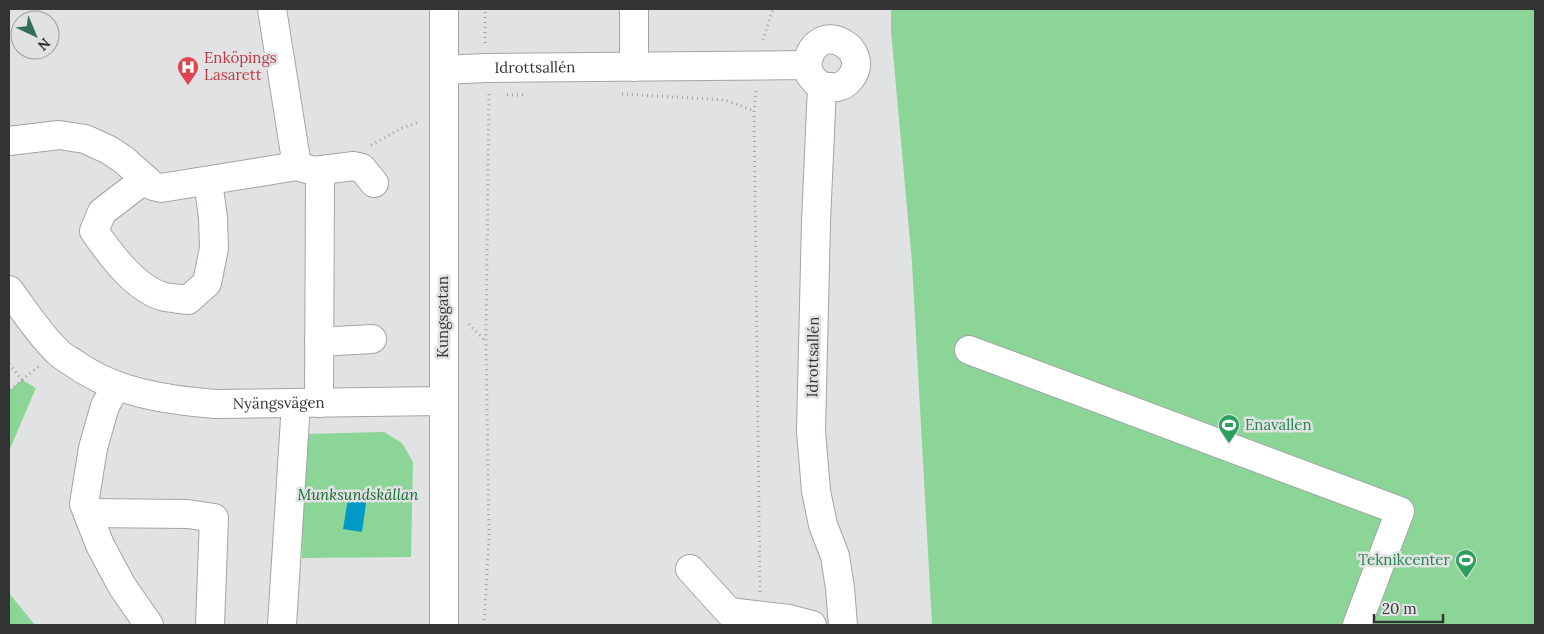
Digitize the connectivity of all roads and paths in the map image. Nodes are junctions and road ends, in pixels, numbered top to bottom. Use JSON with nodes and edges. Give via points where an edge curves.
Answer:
{"nodes":[{"id":1,"x":272,"y":9,"type":"edge"},
{"id":2,"x":444,"y":9,"type":"edge"},
{"id":3,"x":485,"y":9,"type":"edge"},
{"id":4,"x":634,"y":9,"type":"edge"},
{"id":5,"x":774,"y":9,"type":"edge"},
{"id":6,"x":758,"y":66,"type":"junction"},
{"id":7,"x":634,"y":67,"type":"junction"},
{"id":8,"x":444,"y":70,"type":"junction"},
{"id":9,"x":487,"y":80,"type":"junction"},
{"id":10,"x":496,"y":94,"type":"dead end"},
{"id":11,"x":504,"y":94,"type":"dead end"},
{"id":12,"x":621,"y":94,"type":"dead end"},
{"id":13,"x":531,"y":95,"type":"dead end"},
{"id":14,"x":754,"y":111,"type":"junction"},
{"id":15,"x":444,"y":116,"type":"junction"},
{"id":16,"x":9,"y":141,"type":"edge"},
{"id":17,"x":306,"y":168,"type":"junction"},
{"id":18,"x":364,"y":175,"type":"joint"},
{"id":19,"x":145,"y":179,"type":"junction"},
{"id":20,"x":208,"y":181,"type":"junction"},
{"id":21,"x":9,"y":290,"type":"edge"},
{"id":22,"x":466,"y":320,"type":"dead end"},
{"id":23,"x":372,"y":339,"type":"dead end"},
{"id":24,"x":486,"y":341,"type":"junction"},
{"id":25,"x":319,"y":342,"type":"junction"},
{"id":26,"x":969,"y":350,"type":"dead end"},
{"id":27,"x":9,"y":364,"type":"edge"},
{"id":28,"x":116,"y":386,"type":"junction"},
{"id":29,"x":9,"y":391,"type":"edge"},
{"id":30,"x":443,"y":401,"type":"junction"},
{"id":31,"x":308,"y":403,"type":"junction"},
{"id":32,"x":88,"y":513,"type":"junction"},
{"id":33,"x":690,"y":569,"type":"dead end"},
{"id":34,"x":760,"y":616,"type":"junction"},
{"id":35,"x":150,"y":625,"type":"edge"},
{"id":36,"x":210,"y":625,"type":"edge"},
{"id":37,"x":282,"y":625,"type":"edge"},
{"id":38,"x":444,"y":625,"type":"edge"},
{"id":39,"x":484,"y":625,"type":"edge"},
{"id":40,"x":812,"y":625,"type":"edge"},
{"id":41,"x":843,"y":625,"type":"edge"},
{"id":42,"x":1357,"y":625,"type":"edge"}],
"edges":[{"from":1,"to":17,"type":"street"},
{"from":2,"to":8,"type":"street","name":"Kungsgatan"},
{"from":3,"to":9,"type":"path"},
{"from":4,"to":7,"type":"street"},
{"from":5,"to":6,"type":"path","via":[[764,34]]},
{"from":6,"to":7,"type":"street","name":"Idrottsallén"},
{"from":6,"to":14,"type":"path"},
{"from":6,"to":41,"type":"street","name":"Idrottsallén","via":[[815,76],[816,222],[811,431],[816,491],[823,526],[835,556]]},
{"from":7,"to":9,"type":"street","name":"Idrottsallén"},
{"from":8,"to":9,"type":"street","name":"Idrottsallén"},
{"from":8,"to":15,"type":"street","name":"Kungsgatan"},
{"from":9,"to":10,"type":"path"},
{"from":9,"to":24,"type":"path"},
{"from":11,"to":13,"type":"path"},
{"from":12,"to":14,"type":"path","via":[[725,100]]},
{"from":14,"to":34,"type":"path"},
{"from":15,"to":18,"type":"path","via":[[402,128],[364,150]]},
{"from":15,"to":30,"type":"street","name":"Kungsgatan"},
{"from":16,"to":19,"type":"street","via":[[59,135],[85,140],[109,150]]},
{"from":17,"to":18,"type":"street"},
{"from":17,"to":20,"type":"street"},
{"from":17,"to":25,"type":"street","via":[[320,177]]},
{"from":19,"to":20,"type":"street","via":[[161,188]]},
{"from":19,"to":20,"type":"street","via":[[102,212],[94,231],[138,283],[163,296],[188,300],[207,283],[214,248]]},
{"from":21,"to":28,"type":"street","name":"Nyängsvägen","via":[[56,351],[88,373]]},
{"from":22,"to":24,"type":"path"},
{"from":23,"to":25,"type":"street"},
{"from":24,"to":39,"type":"path","via":[[489,538]]},
{"from":25,"to":31,"type":"street"},
{"from":26,"to":42,"type":"street","via":[[1400,511]]},
{"from":27,"to":29,"type":"path","via":[[22,380]]},
{"from":28,"to":31,"type":"street","name":"Nyängsvägen","via":[[189,402]]},
{"from":28,"to":32,"type":"street","via":[[105,406],[93,448],[84,504]]},
{"from":30,"to":31,"type":"street","name":"Nyängsvägen"},
{"from":30,"to":38,"type":"street","name":"Kungsgatan"},
{"from":31,"to":37,"type":"street"},
{"from":32,"to":35,"type":"street","via":[[100,545],[122,586]]},
{"from":32,"to":36,"type":"street","via":[[188,514],[214,518]]},
{"from":33,"to":34,"type":"street","via":[[729,612]]},
{"from":34,"to":40,"type":"street"}]}
